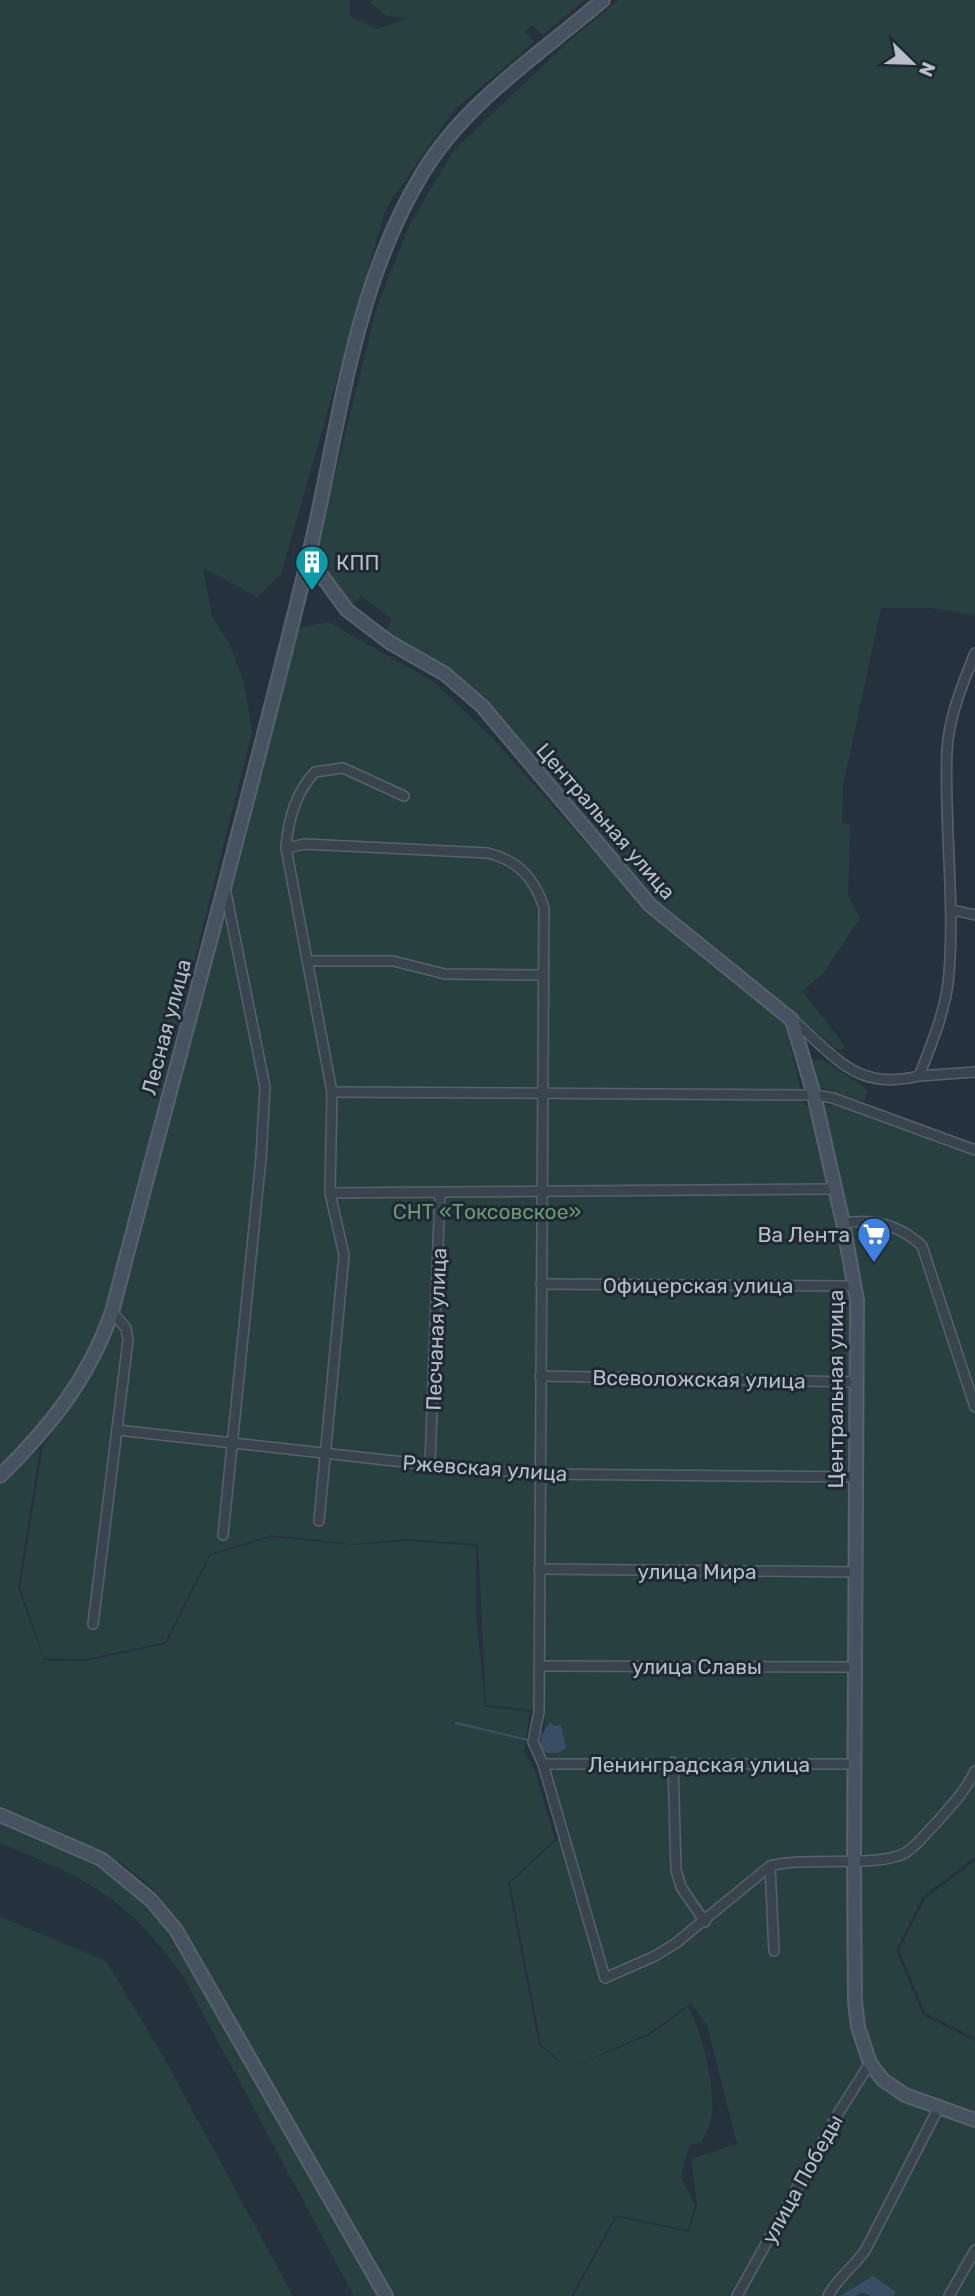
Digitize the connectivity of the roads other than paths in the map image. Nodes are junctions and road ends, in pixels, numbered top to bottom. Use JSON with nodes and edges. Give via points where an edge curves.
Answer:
{"nodes":[{"id":1,"x":603,"y":0,"type":"edge"},
{"id":2,"x":308,"y":557,"type":"junction"},
{"id":3,"x":975,"y":654,"type":"edge"},
{"id":4,"x":404,"y":796,"type":"dead end"},
{"id":5,"x":286,"y":848,"type":"junction"},
{"id":6,"x":224,"y":884,"type":"junction"},
{"id":7,"x":952,"y":910,"type":"junction"},
{"id":8,"x":975,"y":915,"type":"edge"},
{"id":9,"x":307,"y":961,"type":"junction"},
{"id":10,"x":543,"y":975,"type":"junction"},
{"id":11,"x":792,"y":1020,"type":"junction"},
{"id":12,"x":975,"y":1072,"type":"edge"},
{"id":13,"x":919,"y":1076,"type":"junction"},
{"id":14,"x":332,"y":1092,"type":"junction"},
{"id":15,"x":542,"y":1094,"type":"junction"},
{"id":16,"x":814,"y":1095,"type":"junction"},
{"id":17,"x":975,"y":1150,"type":"edge"},
{"id":18,"x":835,"y":1189,"type":"junction"},
{"id":19,"x":542,"y":1191,"type":"junction"},
{"id":20,"x":440,"y":1192,"type":"junction"},
{"id":21,"x":330,"y":1193,"type":"junction"},
{"id":22,"x":843,"y":1223,"type":"junction"},
{"id":23,"x":541,"y":1284,"type":"junction"},
{"id":24,"x":855,"y":1286,"type":"junction"},
{"id":25,"x":112,"y":1312,"type":"junction"},
{"id":26,"x":540,"y":1376,"type":"junction"},
{"id":27,"x":857,"y":1382,"type":"junction"},
{"id":28,"x":975,"y":1407,"type":"edge"},
{"id":29,"x":117,"y":1430,"type":"junction"},
{"id":30,"x":232,"y":1443,"type":"junction"},
{"id":31,"x":326,"y":1453,"type":"junction"},
{"id":32,"x":430,"y":1465,"type":"junction"},
{"id":33,"x":540,"y":1474,"type":"junction"},
{"id":34,"x":0,"y":1476,"type":"edge"},
{"id":35,"x":855,"y":1477,"type":"junction"},
{"id":36,"x":319,"y":1521,"type":"dead end"},
{"id":37,"x":223,"y":1535,"type":"dead end"},
{"id":38,"x":539,"y":1570,"type":"junction"},
{"id":39,"x":855,"y":1572,"type":"junction"},
{"id":40,"x":93,"y":1624,"type":"dead end"},
{"id":41,"x":539,"y":1666,"type":"junction"},
{"id":42,"x":855,"y":1667,"type":"junction"},
{"id":43,"x":673,"y":1762,"type":"junction"},
{"id":44,"x":543,"y":1764,"type":"junction"},
{"id":45,"x":855,"y":1765,"type":"junction"},
{"id":46,"x":975,"y":1771,"type":"edge"},
{"id":47,"x":0,"y":1815,"type":"edge"},
{"id":48,"x":854,"y":1860,"type":"junction"},
{"id":49,"x":770,"y":1866,"type":"junction"},
{"id":50,"x":705,"y":1922,"type":"junction"},
{"id":51,"x":774,"y":1951,"type":"dead end"},
{"id":52,"x":870,"y":2063,"type":"junction"},
{"id":53,"x":938,"y":2109,"type":"junction"},
{"id":54,"x":975,"y":2120,"type":"edge"},
{"id":55,"x":975,"y":2250,"type":"edge"},
{"id":56,"x":386,"y":2296,"type":"edge"},
{"id":57,"x":737,"y":2296,"type":"edge"},
{"id":58,"x":828,"y":2296,"type":"edge"},
{"id":59,"x":949,"y":2296,"type":"edge"}],
"edges":[{"from":1,"to":2,"type":"street","name":"Лесная улица","via":[[460,123],[423,172],[394,225],[373,282]]},
{"from":2,"to":6,"type":"street","name":"Лесная улица"},
{"from":2,"to":11,"type":"street","name":"Центральная улица","via":[[347,610],[388,642],[445,674],[482,706],[650,905]]},
{"from":3,"to":7,"type":"street","via":[[957,698],[947,748]]},
{"from":4,"to":5,"type":"street","via":[[344,768],[315,772],[303,784]]},
{"from":5,"to":9,"type":"street"},
{"from":5,"to":10,"type":"street","via":[[305,844],[488,853],[507,858],[538,888],[544,908]]},
{"from":6,"to":25,"type":"street","name":"Лесная улица"},
{"from":6,"to":30,"type":"street","via":[[265,1087]]},
{"from":7,"to":8,"type":"street"},
{"from":7,"to":13,"type":"street","via":[[949,977],[940,1023]]},
{"from":9,"to":10,"type":"street","via":[[393,961],[445,974]]},
{"from":9,"to":14,"type":"street"},
{"from":10,"to":15,"type":"street"},
{"from":11,"to":13,"type":"street","via":[[866,1078],[891,1082]]},
{"from":11,"to":16,"type":"street","name":"Центральная улица"},
{"from":12,"to":13,"type":"street"},
{"from":14,"to":15,"type":"street"},
{"from":14,"to":21,"type":"street"},
{"from":15,"to":16,"type":"street"},
{"from":15,"to":19,"type":"street"},
{"from":16,"to":17,"type":"street"},
{"from":16,"to":18,"type":"street","name":"Центральная улица"},
{"from":18,"to":19,"type":"street"},
{"from":18,"to":22,"type":"street","name":"Центральная улица"},
{"from":19,"to":20,"type":"street"},
{"from":19,"to":23,"type":"street"},
{"from":20,"to":21,"type":"street"},
{"from":20,"to":32,"type":"street","name":"Песчаная улица"},
{"from":21,"to":31,"type":"street","via":[[345,1273]]},
{"from":22,"to":24,"type":"street","name":"Центральная улица"},
{"from":22,"to":28,"type":"street","via":[[895,1227],[922,1246]]},
{"from":23,"to":24,"type":"street","name":"Офицерская улица"},
{"from":23,"to":26,"type":"street"},
{"from":24,"to":27,"type":"street","name":"Центральная улица"},
{"from":25,"to":29,"type":"street","via":[[126,1328],[128,1340]]},
{"from":25,"to":34,"type":"street","name":"Лесная улица","via":[[100,1346],[62,1409]]},
{"from":26,"to":27,"type":"street","name":"Всеволожская улица"},
{"from":26,"to":33,"type":"street"},
{"from":27,"to":35,"type":"street","name":"Центральная улица"},
{"from":29,"to":30,"type":"street","name":"Ржевская улица"},
{"from":29,"to":40,"type":"street"},
{"from":30,"to":31,"type":"street","name":"Ржевская улица"},
{"from":30,"to":37,"type":"street"},
{"from":31,"to":32,"type":"street","name":"Ржевская улица"},
{"from":31,"to":36,"type":"street"},
{"from":32,"to":33,"type":"street","name":"Ржевская улица"},
{"from":33,"to":35,"type":"street","name":"Ржевская улица"},
{"from":33,"to":38,"type":"street"},
{"from":35,"to":39,"type":"street","name":"Центральная улица"},
{"from":38,"to":39,"type":"street","name":"улица Мира"},
{"from":38,"to":41,"type":"street"},
{"from":39,"to":42,"type":"street","name":"Центральная улица"},
{"from":41,"to":42,"type":"street","name":"улица Славы"},
{"from":41,"to":44,"type":"street","via":[[539,1712],[533,1742]]},
{"from":42,"to":45,"type":"street","name":"Центральная улица"},
{"from":43,"to":44,"type":"street","name":"Ленинградская улица"},
{"from":43,"to":45,"type":"street","name":"Ленинградская улица"},
{"from":43,"to":50,"type":"street","via":[[676,1870],[681,1887]]},
{"from":44,"to":50,"type":"street","via":[[605,1978],[655,1956]]},
{"from":45,"to":48,"type":"street","name":"Центральная улица"},
{"from":46,"to":48,"type":"street","via":[[967,1788],[903,1854]]},
{"from":47,"to":56,"type":"street","via":[[101,1859],[151,1900],[176,1930]]},
{"from":48,"to":49,"type":"street"},
{"from":48,"to":52,"type":"street","name":"Центральная улица","via":[[855,2001]]},
{"from":49,"to":50,"type":"street"},
{"from":49,"to":51,"type":"street"},
{"from":52,"to":53,"type":"street","name":"Центральная улица","via":[[883,2080],[905,2095]]},
{"from":52,"to":57,"type":"street","name":"улица Победы"},
{"from":53,"to":54,"type":"street","name":"Центральная улица"},
{"from":53,"to":58,"type":"street","via":[[866,2249]]},
{"from":55,"to":59,"type":"street"}]}
